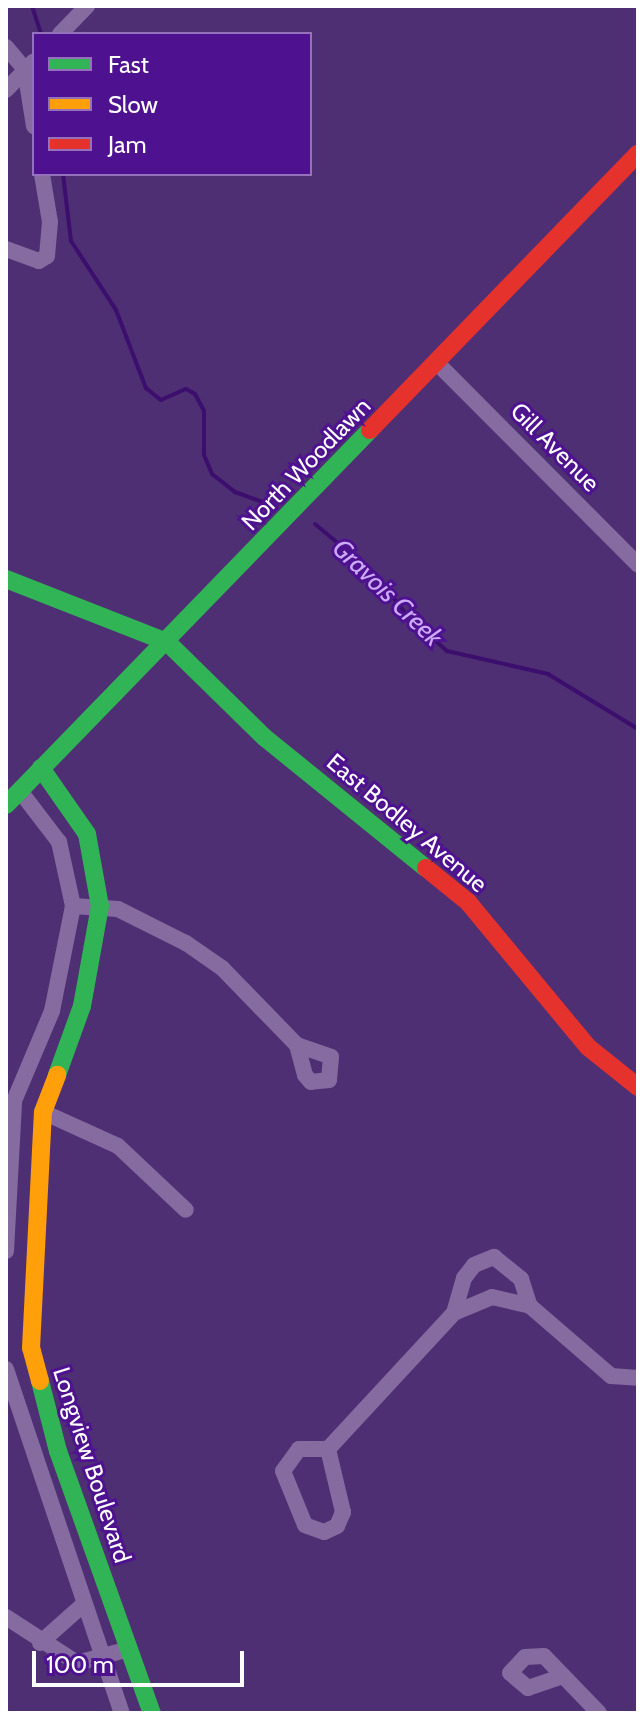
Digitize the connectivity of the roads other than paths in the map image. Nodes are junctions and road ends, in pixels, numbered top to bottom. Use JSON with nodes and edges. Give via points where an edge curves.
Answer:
{"nodes":[{"id":1,"x":87,"y":6,"type":"edge"},
{"id":2,"x":62,"y":32,"type":"edge"},
{"id":3,"x":6,"y":47,"type":"edge"},
{"id":4,"x":30,"y":66,"type":"edge"},
{"id":5,"x":6,"y":90,"type":"edge"},
{"id":6,"x":32,"y":96,"type":"edge"},
{"id":7,"x":638,"y":153,"type":"edge"},
{"id":8,"x":42,"y":176,"type":"edge"},
{"id":9,"x":14,"y":252,"type":"edge"},
{"id":10,"x":437,"y":363,"type":"junction"},
{"id":11,"x":638,"y":565,"type":"edge"},
{"id":12,"x":6,"y":579,"type":"edge"},
{"id":13,"x":167,"y":642,"type":"junction"},
{"id":14,"x":41,"y":768,"type":"junction"},
{"id":15,"x":20,"y":791,"type":"junction"},
{"id":16,"x":6,"y":805,"type":"edge"},
{"id":17,"x":73,"y":906,"type":"junction"},
{"id":18,"x":100,"y":906,"type":"junction"},
{"id":19,"x":297,"y":1045,"type":"dead end"},
{"id":20,"x":638,"y":1087,"type":"edge"},
{"id":21,"x":43,"y":1112,"type":"junction"},
{"id":22,"x":9,"y":1148,"type":"edge"},
{"id":23,"x":41,"y":1157,"type":"junction"},
{"id":24,"x":186,"y":1210,"type":"dead end"},
{"id":25,"x":6,"y":1251,"type":"edge"},
{"id":26,"x":530,"y":1306,"type":"junction"},
{"id":27,"x":454,"y":1313,"type":"junction"},
{"id":28,"x":6,"y":1369,"type":"edge"},
{"id":29,"x":638,"y":1378,"type":"edge"},
{"id":30,"x":328,"y":1449,"type":"junction"},
{"id":31,"x":84,"y":1604,"type":"junction"},
{"id":32,"x":6,"y":1617,"type":"edge"},
{"id":33,"x":40,"y":1643,"type":"junction"},
{"id":34,"x":129,"y":1649,"type":"junction"},
{"id":35,"x":103,"y":1660,"type":"junction"},
{"id":36,"x":563,"y":1676,"type":"dead end"},
{"id":37,"x":122,"y":1713,"type":"edge"},
{"id":38,"x":152,"y":1713,"type":"edge"},
{"id":39,"x":599,"y":1713,"type":"edge"}],
"edges":[{"from":1,"to":2,"type":"street"},
{"from":3,"to":4,"type":"street"},
{"from":4,"to":5,"type":"street"},
{"from":4,"to":6,"type":"street"},
{"from":7,"to":10,"type":"street","name":"North Woodlawn"},
{"from":8,"to":9,"type":"street","via":[[47,256]]},
{"from":10,"to":11,"type":"street","name":"Gill Avenue"},
{"from":10,"to":13,"type":"street","name":"North Woodlawn"},
{"from":12,"to":13,"type":"street"},
{"from":13,"to":14,"type":"street","name":"North Woodlawn"},
{"from":13,"to":20,"type":"street","name":"East Bodley Avenue","via":[[264,737],[468,902],[588,1047]]},
{"from":14,"to":15,"type":"street","name":"North Woodlawn"},
{"from":14,"to":18,"type":"street","name":"Longview Boulevard","via":[[87,834]]},
{"from":15,"to":16,"type":"street","name":"North Woodlawn"},
{"from":15,"to":17,"type":"street","via":[[59,842]]},
{"from":17,"to":18,"type":"street"},
{"from":17,"to":22,"type":"street","via":[[52,1011],[14,1101]]},
{"from":18,"to":19,"type":"street","via":[[155,926],[222,968]]},
{"from":18,"to":21,"type":"street","name":"Longview Boulevard","via":[[82,1006]]},
{"from":21,"to":23,"type":"street","name":"Longview Boulevard"},
{"from":21,"to":24,"type":"street","via":[[118,1146]]},
{"from":22,"to":23,"type":"street"},
{"from":22,"to":25,"type":"street"},
{"from":23,"to":34,"type":"street","name":"Longview Boulevard","via":[[31,1348],[58,1451]]},
{"from":26,"to":27,"type":"street","via":[[492,1297]]},
{"from":26,"to":27,"type":"street","via":[[521,1279],[494,1257],[474,1265],[464,1278]]},
{"from":26,"to":29,"type":"street","via":[[611,1376]]},
{"from":27,"to":30,"type":"street"},
{"from":28,"to":31,"type":"street"},
{"from":30,"to":30,"type":"street","via":[[299,1449],[283,1471],[305,1525],[316,1531],[342,1519]]},
{"from":31,"to":33,"type":"street"},
{"from":31,"to":35,"type":"street"},
{"from":32,"to":33,"type":"street"},
{"from":33,"to":35,"type":"street","via":[[77,1663]]},
{"from":34,"to":35,"type":"street"},
{"from":34,"to":38,"type":"street","name":"Longview Boulevard"},
{"from":35,"to":37,"type":"street"},
{"from":36,"to":39,"type":"street"}]}
